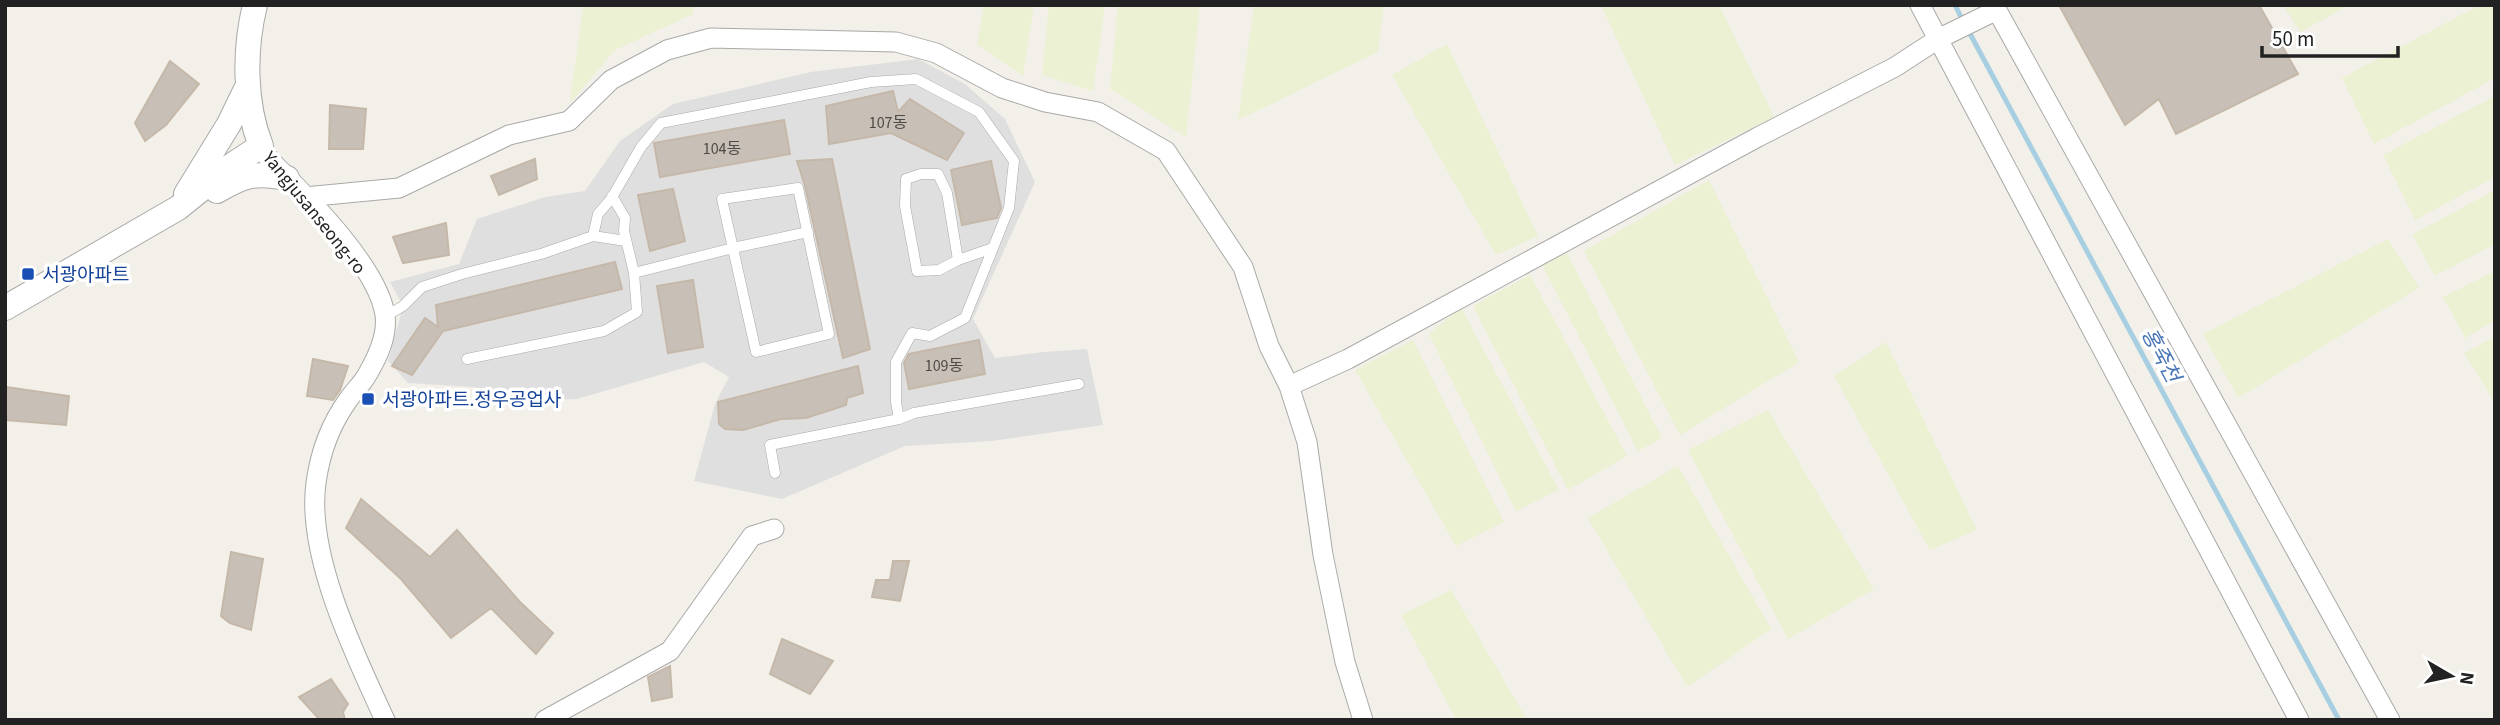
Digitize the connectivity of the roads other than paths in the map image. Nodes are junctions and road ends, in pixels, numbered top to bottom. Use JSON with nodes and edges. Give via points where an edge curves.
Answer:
{"nodes":[{"id":1,"x":1920,"y":5,"type":"edge"},
{"id":2,"x":253,"y":6,"type":"edge"},
{"id":3,"x":1996,"y":8,"type":"edge"},
{"id":4,"x":1938,"y":39,"type":"junction"},
{"id":5,"x":248,"y":85,"type":"junction"},
{"id":6,"x":261,"y":146,"type":"junction"},
{"id":7,"x":287,"y":178,"type":"junction"},
{"id":8,"x":612,"y":196,"type":"junction"},
{"id":9,"x":305,"y":197,"type":"junction"},
{"id":10,"x":178,"y":208,"type":"junction"},
{"id":11,"x":807,"y":232,"type":"junction"},
{"id":12,"x":593,"y":236,"type":"junction"},
{"id":13,"x":626,"y":241,"type":"junction"},
{"id":14,"x":733,"y":247,"type":"junction"},
{"id":15,"x":993,"y":248,"type":"junction"},
{"id":16,"x":958,"y":260,"type":"junction"},
{"id":17,"x":634,"y":273,"type":"junction"},
{"id":18,"x":5,"y":308,"type":"edge"},
{"id":19,"x":386,"y":316,"type":"junction"},
{"id":20,"x":467,"y":359,"type":"dead end"},
{"id":21,"x":1079,"y":384,"type":"dead end"},
{"id":22,"x":1289,"y":386,"type":"junction"},
{"id":23,"x":900,"y":419,"type":"junction"},
{"id":24,"x":775,"y":473,"type":"dead end"},
{"id":25,"x":774,"y":528,"type":"dead end"},
{"id":26,"x":385,"y":720,"type":"edge"},
{"id":27,"x":545,"y":720,"type":"edge"},
{"id":28,"x":1363,"y":720,"type":"edge"},
{"id":29,"x":2298,"y":720,"type":"edge"},
{"id":30,"x":2390,"y":720,"type":"edge"}],
"edges":[{"from":1,"to":4,"type":"street"},
{"from":2,"to":5,"type":"street","name":"Yangjusanseong-ro"},
{"from":3,"to":4,"type":"street"},
{"from":3,"to":30,"type":"street"},
{"from":4,"to":22,"type":"street","via":[[1895,67],[1348,359]]},
{"from":4,"to":29,"type":"street"},
{"from":5,"to":6,"type":"street","name":"Yangjusanseong-ro"},
{"from":5,"to":10,"type":"street"},
{"from":6,"to":7,"type":"street","name":"Yangjusanseong-ro"},
{"from":6,"to":10,"type":"street","name":"Yangjusanseong-ro"},
{"from":7,"to":9,"type":"street","name":"Yangjusanseong-ro"},
{"from":7,"to":10,"type":"street","via":[[263,173],[240,177]]},
{"from":8,"to":12,"type":"lane","via":[[598,214]]},
{"from":8,"to":13,"type":"lane","via":[[625,218]]},
{"from":8,"to":15,"type":"lane","via":[[640,147],[661,123],[871,82],[916,79],[979,112],[1014,161],[1009,208]]},
{"from":9,"to":19,"type":"street","name":"Yangjusanseong-ro","via":[[364,268]]},
{"from":9,"to":22,"type":"street","via":[[399,188],[509,135],[569,121],[611,80],[667,50],[711,38],[896,42],[936,53],[1012,91],[1098,112],[1166,151],[1243,267],[1269,346]]},
{"from":10,"to":18,"type":"street","name":"Yangjusanseong-ro"},
{"from":11,"to":14,"type":"lane"},
{"from":11,"to":14,"type":"lane","via":[[797,188],[722,199]]},
{"from":11,"to":14,"type":"lane","via":[[829,334],[756,352]]},
{"from":12,"to":13,"type":"lane"},
{"from":12,"to":19,"type":"lane","via":[[422,287]]},
{"from":13,"to":17,"type":"lane"},
{"from":14,"to":17,"type":"lane"},
{"from":15,"to":16,"type":"lane"},
{"from":15,"to":23,"type":"lane","via":[[965,318],[930,336],[912,333],[906,342],[896,362]]},
{"from":16,"to":16,"type":"lane","via":[[947,194],[938,174],[906,179],[905,206],[917,271],[939,270]]},
{"from":17,"to":20,"type":"lane","via":[[637,312],[604,331]]},
{"from":19,"to":26,"type":"street","via":[[376,359],[325,442],[315,498],[325,571],[347,637]]},
{"from":21,"to":23,"type":"lane"},
{"from":22,"to":28,"type":"street","via":[[1307,442],[1323,555],[1345,662]]},
{"from":23,"to":24,"type":"lane","via":[[770,444]]},
{"from":25,"to":27,"type":"street","via":[[752,536],[670,651]]}]}
